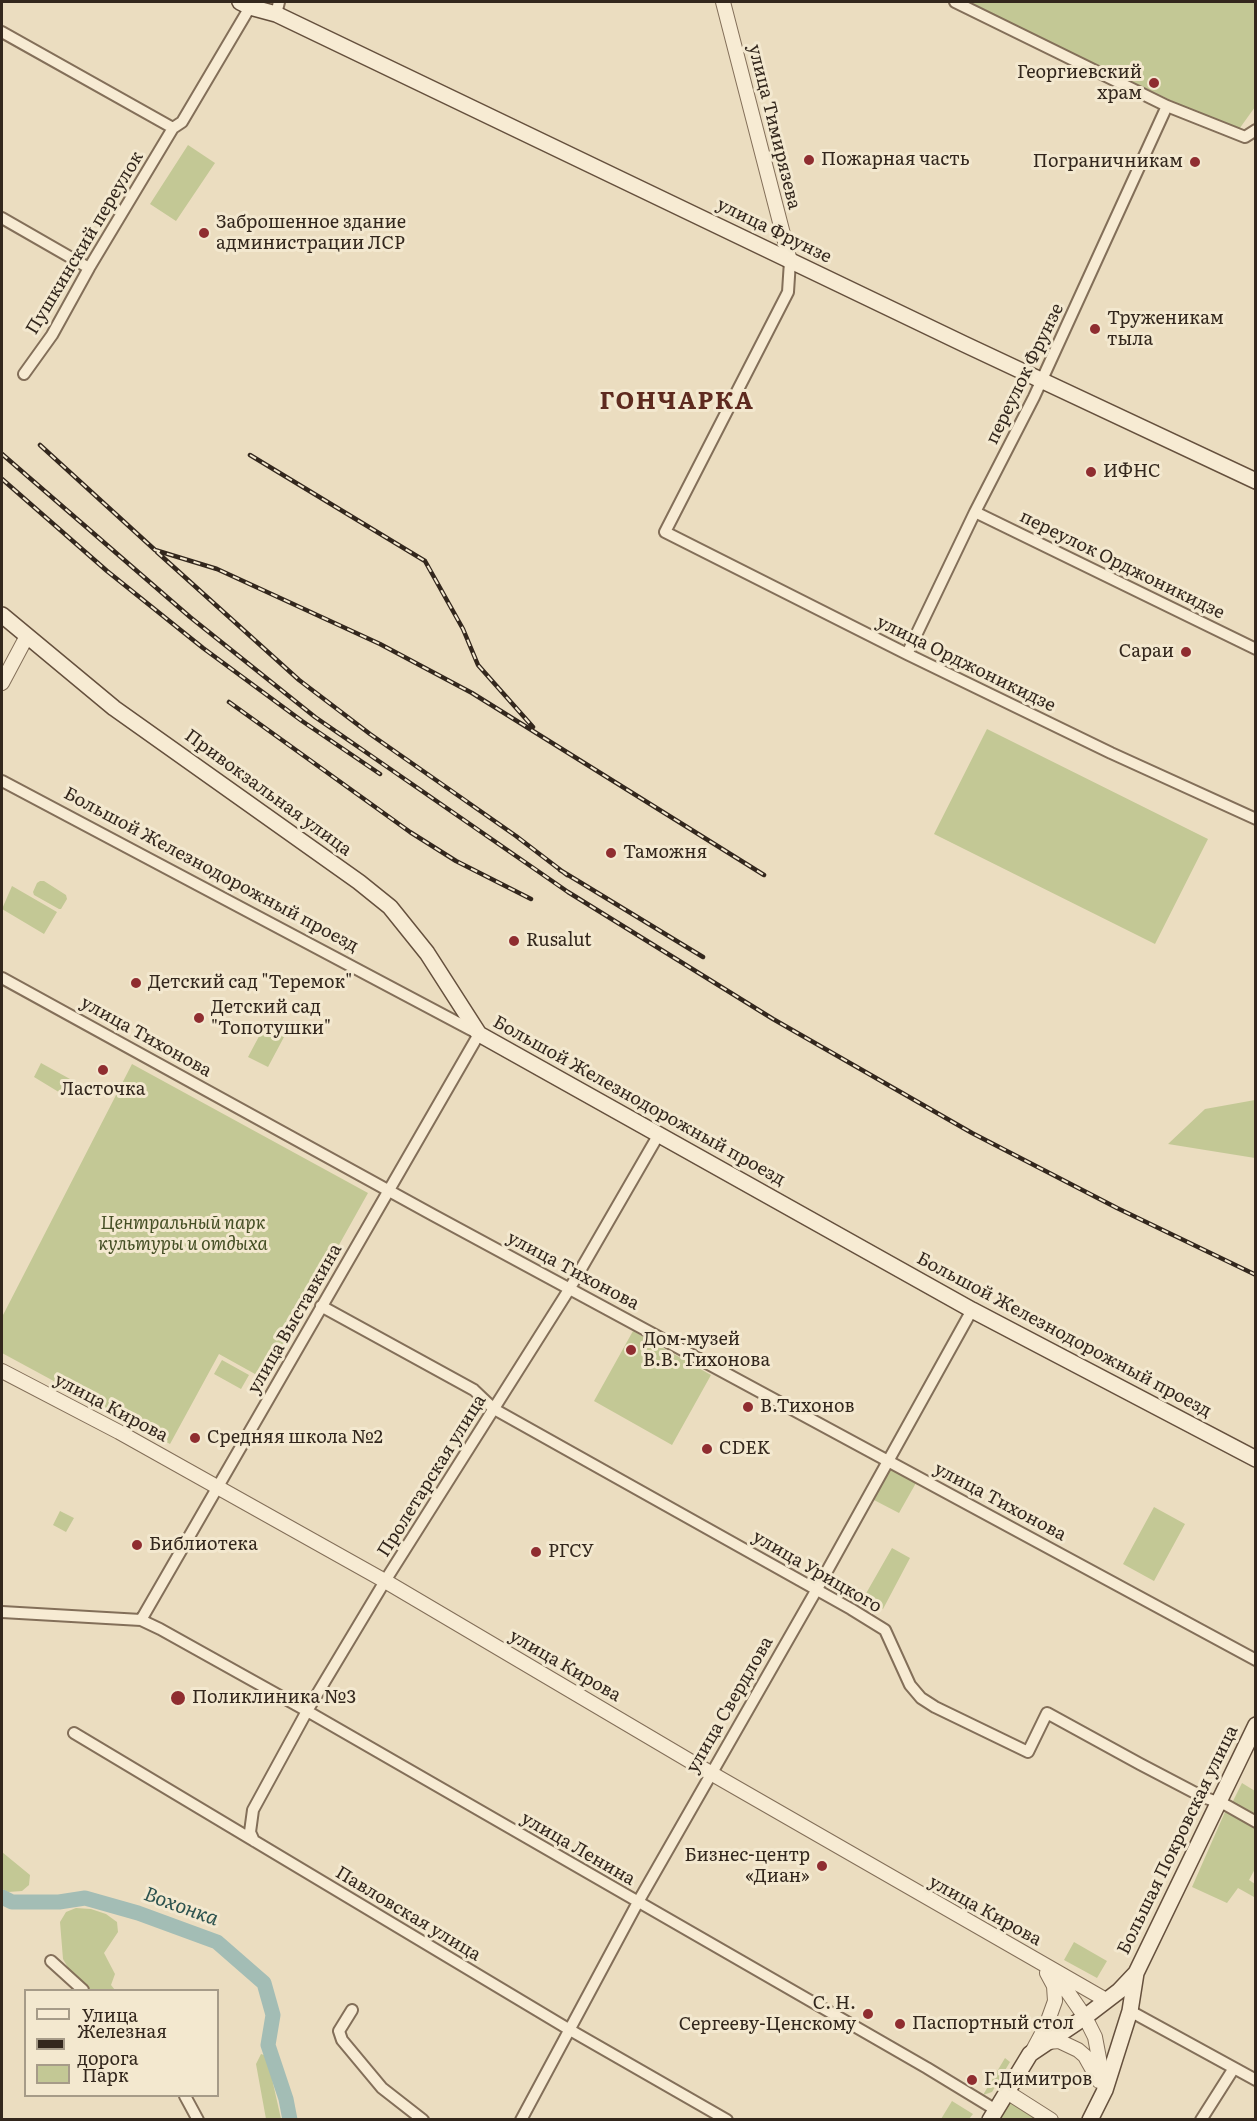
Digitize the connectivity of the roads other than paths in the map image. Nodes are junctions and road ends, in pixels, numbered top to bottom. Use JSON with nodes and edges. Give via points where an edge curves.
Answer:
{"nodes":[{"id":1,"x":723,"y":2,"type":"edge"},
{"id":2,"x":956,"y":2,"type":"edge"},
{"id":3,"x":245,"y":4,"type":"edge"},
{"id":4,"x":278,"y":8,"type":"edge"},
{"id":5,"x":2,"y":32,"type":"edge"},
{"id":6,"x":1167,"y":106,"type":"junction"},
{"id":7,"x":173,"y":128,"type":"junction"},
{"id":8,"x":1256,"y":130,"type":"edge"},
{"id":9,"x":2,"y":218,"type":"edge"},
{"id":10,"x":790,"y":261,"type":"junction"},
{"id":11,"x":88,"y":268,"type":"junction"},
{"id":12,"x":24,"y":374,"type":"dead end"},
{"id":13,"x":1042,"y":380,"type":"junction"},
{"id":14,"x":1256,"y":481,"type":"edge"},
{"id":15,"x":975,"y":512,"type":"junction"},
{"id":16,"x":2,"y":615,"type":"edge"},
{"id":17,"x":27,"y":636,"type":"junction"},
{"id":18,"x":1256,"y":649,"type":"edge"},
{"id":19,"x":907,"y":654,"type":"junction"},
{"id":20,"x":2,"y":683,"type":"edge"},
{"id":21,"x":2,"y":781,"type":"edge"},
{"id":22,"x":1256,"y":819,"type":"edge"},
{"id":23,"x":2,"y":978,"type":"edge"},
{"id":24,"x":478,"y":1034,"type":"junction"},
{"id":25,"x":659,"y":1134,"type":"junction"},
{"id":26,"x":389,"y":1190,"type":"junction"},
{"id":27,"x":570,"y":1288,"type":"junction"},
{"id":28,"x":321,"y":1306,"type":"junction"},
{"id":29,"x":972,"y":1310,"type":"junction"},
{"id":30,"x":2,"y":1371,"type":"edge"},
{"id":31,"x":494,"y":1409,"type":"junction"},
{"id":32,"x":1256,"y":1459,"type":"edge"},
{"id":33,"x":889,"y":1460,"type":"junction"},
{"id":34,"x":218,"y":1487,"type":"junction"},
{"id":35,"x":385,"y":1581,"type":"junction"},
{"id":36,"x":816,"y":1589,"type":"junction"},
{"id":37,"x":2,"y":1612,"type":"edge"},
{"id":38,"x":141,"y":1620,"type":"junction"},
{"id":39,"x":1256,"y":1660,"type":"edge"},
{"id":40,"x":307,"y":1711,"type":"junction"},
{"id":41,"x":1256,"y":1725,"type":"edge"},
{"id":42,"x":74,"y":1733,"type":"dead end"},
{"id":43,"x":710,"y":1773,"type":"junction"},
{"id":44,"x":1219,"y":1803,"type":"junction"},
{"id":45,"x":1256,"y":1822,"type":"edge"},
{"id":46,"x":254,"y":1841,"type":"junction"},
{"id":47,"x":638,"y":1902,"type":"junction"},
{"id":48,"x":1036,"y":1960,"type":"junction"},
{"id":49,"x":51,"y":1961,"type":"dead end"},
{"id":50,"x":1053,"y":1971,"type":"junction"},
{"id":51,"x":1137,"y":1973,"type":"junction"},
{"id":52,"x":81,"y":1989,"type":"edge"},
{"id":53,"x":1106,"y":2000,"type":"junction"},
{"id":54,"x":352,"y":2010,"type":"dead end"},
{"id":55,"x":1130,"y":2011,"type":"junction"},
{"id":56,"x":1085,"y":2017,"type":"junction"},
{"id":57,"x":570,"y":2030,"type":"junction"},
{"id":58,"x":1048,"y":2042,"type":"junction"},
{"id":59,"x":1030,"y":2054,"type":"junction"},
{"id":60,"x":1234,"y":2067,"type":"junction"},
{"id":61,"x":1256,"y":2080,"type":"edge"},
{"id":62,"x":1105,"y":2090,"type":"junction"},
{"id":63,"x":1007,"y":2092,"type":"junction"},
{"id":64,"x":186,"y":2097,"type":"edge"},
{"id":65,"x":993,"y":2115,"type":"edge"},
{"id":66,"x":198,"y":2120,"type":"edge"},
{"id":67,"x":423,"y":2120,"type":"edge"},
{"id":68,"x":521,"y":2120,"type":"edge"},
{"id":69,"x":727,"y":2120,"type":"edge"},
{"id":70,"x":1051,"y":2120,"type":"edge"},
{"id":71,"x":1090,"y":2120,"type":"edge"},
{"id":72,"x":1201,"y":2120,"type":"edge"}],
"edges":[{"from":1,"to":10,"type":"street","name":"улица Тимирязева"},
{"from":2,"to":6,"type":"street"},
{"from":3,"to":4,"type":"main road","name":"улица Фрунзе"},
{"from":3,"to":7,"type":"street","name":"Пушкинский переулок","via":[[182,122]]},
{"from":4,"to":10,"type":"main road","name":"улица Фрунзе"},
{"from":5,"to":7,"type":"street"},
{"from":6,"to":8,"type":"street","via":[[1245,137]]},
{"from":6,"to":13,"type":"street","name":"переулок Фрунзе"},
{"from":7,"to":11,"type":"street","name":"Пушкинский переулок"},
{"from":9,"to":11,"type":"street"},
{"from":10,"to":13,"type":"main road","name":"улица Фрунзе"},
{"from":10,"to":19,"type":"street","name":"улица Орджоникидзе","via":[[788,292],[665,532]]},
{"from":11,"to":12,"type":"street","name":"Пушкинский переулок","via":[[52,335]]},
{"from":13,"to":14,"type":"main road","name":"улица Фрунзе"},
{"from":13,"to":15,"type":"street","name":"переулок Фрунзе"},
{"from":15,"to":18,"type":"street","name":"переулок Орджоникидзе"},
{"from":15,"to":19,"type":"street","name":"переулок Фрунзе"},
{"from":16,"to":17,"type":"main road","name":"Привокзальная улица"},
{"from":17,"to":20,"type":"street"},
{"from":17,"to":24,"type":"main road","name":"Привокзальная улица","via":[[114,708],[390,907],[427,953]]},
{"from":19,"to":22,"type":"street","name":"улица Орджоникидзе"},
{"from":21,"to":24,"type":"street","name":"Большой Железнодорожный проезд"},
{"from":23,"to":26,"type":"street","name":"улица Тихонова"},
{"from":24,"to":25,"type":"main road","name":"Большой Железнодорожный проезд"},
{"from":24,"to":26,"type":"street","name":"улица Выставкина"},
{"from":25,"to":27,"type":"street","name":"Пролетарская улица"},
{"from":25,"to":29,"type":"main road","name":"Большой Железнодорожный проезд"},
{"from":26,"to":27,"type":"street","name":"улица Тихонова"},
{"from":26,"to":28,"type":"street","name":"улица Выставкина"},
{"from":27,"to":31,"type":"street","name":"Пролетарская улица"},
{"from":27,"to":33,"type":"street","name":"улица Тихонова"},
{"from":28,"to":31,"type":"street","name":"улица Урицкого","via":[[474,1390]]},
{"from":28,"to":34,"type":"street","name":"улица Выставкина"},
{"from":29,"to":32,"type":"main road","name":"Большой Железнодорожный проезд"},
{"from":29,"to":33,"type":"street","name":"улица Свердлова"},
{"from":30,"to":34,"type":"street","name":"улица Кирова"},
{"from":31,"to":35,"type":"street","name":"Пролетарская улица"},
{"from":31,"to":36,"type":"street","name":"улица Урицкого"},
{"from":33,"to":36,"type":"street","name":"улица Свердлова"},
{"from":33,"to":39,"type":"street","name":"улица Тихонова"},
{"from":34,"to":35,"type":"street","name":"улица Кирова"},
{"from":34,"to":38,"type":"street","name":"улица Выставкина"},
{"from":35,"to":40,"type":"street","name":"Пролетарская улица"},
{"from":35,"to":43,"type":"street","name":"улица Кирова"},
{"from":36,"to":43,"type":"street","name":"улица Свердлова"},
{"from":36,"to":44,"type":"street","name":"улица Урицкого","via":[[885,1630],[910,1685],[935,1707],[1028,1752],[1047,1713]]},
{"from":37,"to":38,"type":"street"},
{"from":38,"to":40,"type":"street","name":"улица Ленина"},
{"from":40,"to":46,"type":"street","name":"Пролетарская улица","via":[[254,1810],[249,1832]]},
{"from":40,"to":47,"type":"street","name":"улица Ленина"},
{"from":41,"to":44,"type":"main road","name":"Большая Покровская улица"},
{"from":42,"to":46,"type":"street","name":"Павловская улица"},
{"from":43,"to":47,"type":"street","name":"улица Свердлова"},
{"from":43,"to":48,"type":"street","name":"улица Кирова"},
{"from":44,"to":45,"type":"street","name":"улица Урицкого"},
{"from":44,"to":51,"type":"main road","name":"Большая Покровская улица"},
{"from":46,"to":57,"type":"street","name":"Павловская улица"},
{"from":47,"to":57,"type":"street","name":"улица Свердлова"},
{"from":47,"to":65,"type":"street","name":"улица Ленина","via":[[927,2068]]},
{"from":48,"to":50,"type":"street","name":"улица Кирова"},
{"from":48,"to":59,"type":"street","via":[[1050,1976],[1056,2001]]},
{"from":49,"to":52,"type":"street"},
{"from":50,"to":53,"type":"street","name":"улица Кирова"},
{"from":50,"to":56,"type":"street"},
{"from":51,"to":53,"type":"main road"},
{"from":51,"to":55,"type":"main road"},
{"from":53,"to":56,"type":"main road"},
{"from":54,"to":67,"type":"street","via":[[339,2031],[342,2040],[382,2088]]},
{"from":55,"to":60,"type":"street"},
{"from":55,"to":62,"type":"main road"},
{"from":56,"to":58,"type":"main road"},
{"from":56,"to":62,"type":"street","via":[[1095,2037]]},
{"from":57,"to":68,"type":"street","name":"улица Свердлова"},
{"from":57,"to":69,"type":"street","name":"Павловская улица"},
{"from":58,"to":59,"type":"main road"},
{"from":58,"to":62,"type":"street","via":[[1059,2041],[1078,2050]]},
{"from":59,"to":63,"type":"main road"},
{"from":60,"to":61,"type":"street"},
{"from":60,"to":72,"type":"street"},
{"from":62,"to":71,"type":"main road"},
{"from":63,"to":65,"type":"main road"},
{"from":63,"to":70,"type":"street"},
{"from":64,"to":66,"type":"street"}]}
